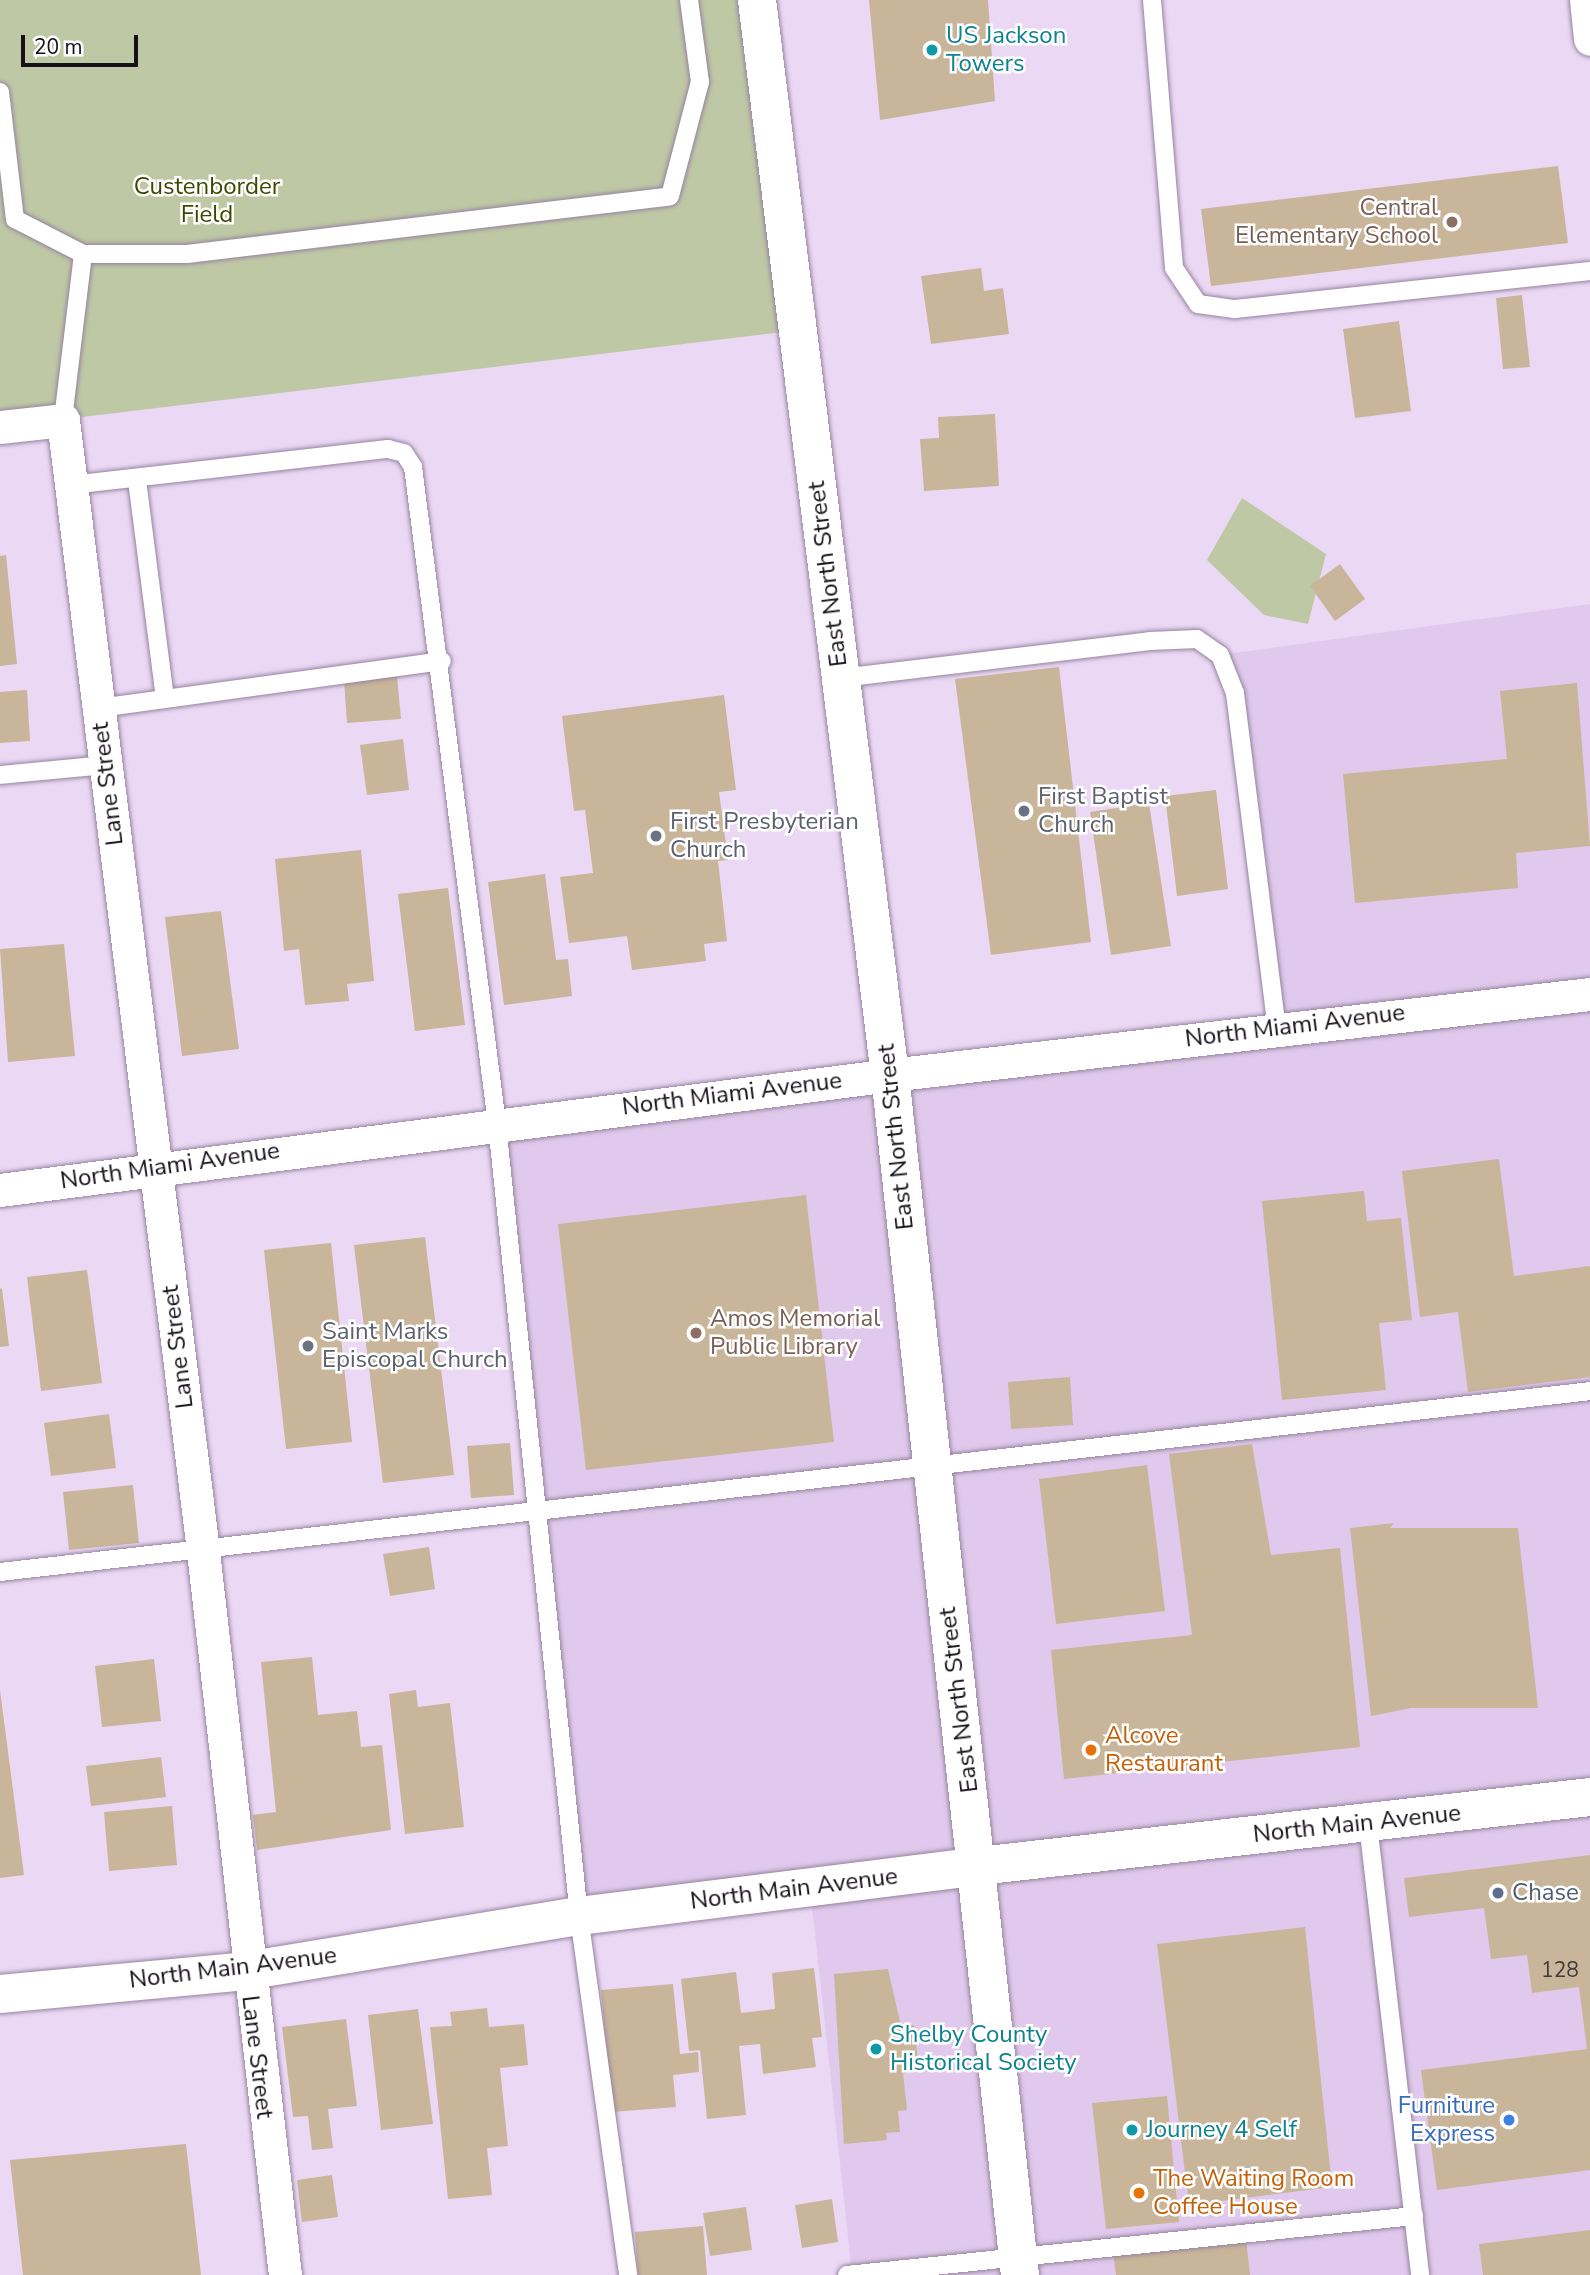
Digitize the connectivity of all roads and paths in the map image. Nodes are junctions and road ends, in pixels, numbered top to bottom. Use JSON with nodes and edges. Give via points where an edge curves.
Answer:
{"nodes":[{"id":1,"x":689,"y":0,"type":"edge"},
{"id":2,"x":757,"y":0,"type":"edge"},
{"id":3,"x":1152,"y":0,"type":"edge"},
{"id":4,"x":1586,"y":0,"type":"edge"},
{"id":5,"x":1590,"y":38,"type":"edge"},
{"id":6,"x":0,"y":92,"type":"edge"},
{"id":7,"x":83,"y":254,"type":"junction"},
{"id":8,"x":1590,"y":271,"type":"edge"},
{"id":9,"x":63,"y":420,"type":"junction"},
{"id":10,"x":0,"y":427,"type":"edge"},
{"id":11,"x":137,"y":480,"type":"junction"},
{"id":12,"x":71,"y":485,"type":"junction"},
{"id":13,"x":442,"y":660,"type":"junction"},
{"id":14,"x":841,"y":678,"type":"junction"},
{"id":15,"x":165,"y":698,"type":"junction"},
{"id":16,"x":99,"y":708,"type":"junction"},
{"id":17,"x":105,"y":765,"type":"junction"},
{"id":18,"x":0,"y":775,"type":"edge"},
{"id":19,"x":1590,"y":994,"type":"edge"},
{"id":20,"x":1277,"y":1028,"type":"junction"},
{"id":21,"x":890,"y":1074,"type":"junction"},
{"id":22,"x":497,"y":1124,"type":"junction"},
{"id":23,"x":156,"y":1166,"type":"junction"},
{"id":24,"x":0,"y":1190,"type":"edge"},
{"id":25,"x":1590,"y":1391,"type":"edge"},
{"id":26,"x":930,"y":1466,"type":"junction"},
{"id":27,"x":539,"y":1512,"type":"junction"},
{"id":28,"x":203,"y":1551,"type":"junction"},
{"id":29,"x":0,"y":1572,"type":"edge"},
{"id":30,"x":1590,"y":1797,"type":"edge"},
{"id":31,"x":1368,"y":1824,"type":"junction"},
{"id":32,"x":979,"y":1866,"type":"junction"},
{"id":33,"x":579,"y":1916,"type":"junction"},
{"id":34,"x":246,"y":1971,"type":"junction"},
{"id":35,"x":0,"y":1994,"type":"edge"},
{"id":36,"x":1414,"y":2216,"type":"junction"},
{"id":37,"x":1019,"y":2264,"type":"edge"},
{"id":38,"x":285,"y":2275,"type":"edge"},
{"id":39,"x":628,"y":2275,"type":"edge"},
{"id":40,"x":847,"y":2275,"type":"edge"},
{"id":41,"x":1420,"y":2275,"type":"edge"}],
"edges":[{"from":1,"to":7,"type":"lane","via":[[700,82],[670,196],[187,254]]},
{"from":2,"to":14,"type":"main road","name":"East North Street"},
{"from":3,"to":8,"type":"lane","via":[[1174,268],[1198,304],[1235,309]]},
{"from":4,"to":5,"type":"street"},
{"from":6,"to":7,"type":"lane","via":[[15,219]]},
{"from":7,"to":9,"type":"lane"},
{"from":9,"to":10,"type":"street"},
{"from":9,"to":12,"type":"street","name":"Lane Street"},
{"from":11,"to":12,"type":"lane"},
{"from":11,"to":13,"type":"lane","via":[[388,449],[404,453],[413,467]]},
{"from":11,"to":15,"type":"lane"},
{"from":12,"to":16,"type":"street","name":"Lane Street"},
{"from":13,"to":15,"type":"lane"},
{"from":13,"to":22,"type":"lane"},
{"from":14,"to":20,"type":"lane","via":[[1150,641],[1198,639],[1220,655],[1235,693]]},
{"from":14,"to":21,"type":"main road","name":"East North Street"},
{"from":15,"to":16,"type":"lane"},
{"from":16,"to":17,"type":"street","name":"Lane Street"},
{"from":17,"to":18,"type":"lane"},
{"from":17,"to":23,"type":"street","name":"Lane Street"},
{"from":19,"to":20,"type":"street","name":"North Miami Avenue"},
{"from":20,"to":21,"type":"street","name":"North Miami Avenue"},
{"from":21,"to":22,"type":"street","name":"North Miami Avenue"},
{"from":21,"to":26,"type":"main road","name":"East North Street"},
{"from":22,"to":23,"type":"street","name":"North Miami Avenue"},
{"from":22,"to":27,"type":"lane"},
{"from":23,"to":24,"type":"street","name":"North Miami Avenue"},
{"from":23,"to":28,"type":"street","name":"Lane Street"},
{"from":25,"to":26,"type":"lane"},
{"from":26,"to":27,"type":"lane"},
{"from":26,"to":32,"type":"main road","name":"East North Street"},
{"from":27,"to":28,"type":"lane"},
{"from":27,"to":33,"type":"lane"},
{"from":28,"to":29,"type":"lane"},
{"from":28,"to":34,"type":"street","name":"Lane Street"},
{"from":30,"to":31,"type":"main road","name":"North Main Avenue"},
{"from":31,"to":32,"type":"main road","name":"North Main Avenue"},
{"from":31,"to":36,"type":"lane"},
{"from":32,"to":33,"type":"main road","name":"North Main Avenue"},
{"from":32,"to":37,"type":"main road","name":"East North Street"},
{"from":33,"to":34,"type":"main road","name":"North Main Avenue"},
{"from":33,"to":39,"type":"lane"},
{"from":34,"to":35,"type":"main road","name":"North Main Avenue"},
{"from":34,"to":38,"type":"street","name":"Lane Street"},
{"from":36,"to":37,"type":"lane"},
{"from":36,"to":41,"type":"lane"},
{"from":37,"to":40,"type":"lane"}]}
